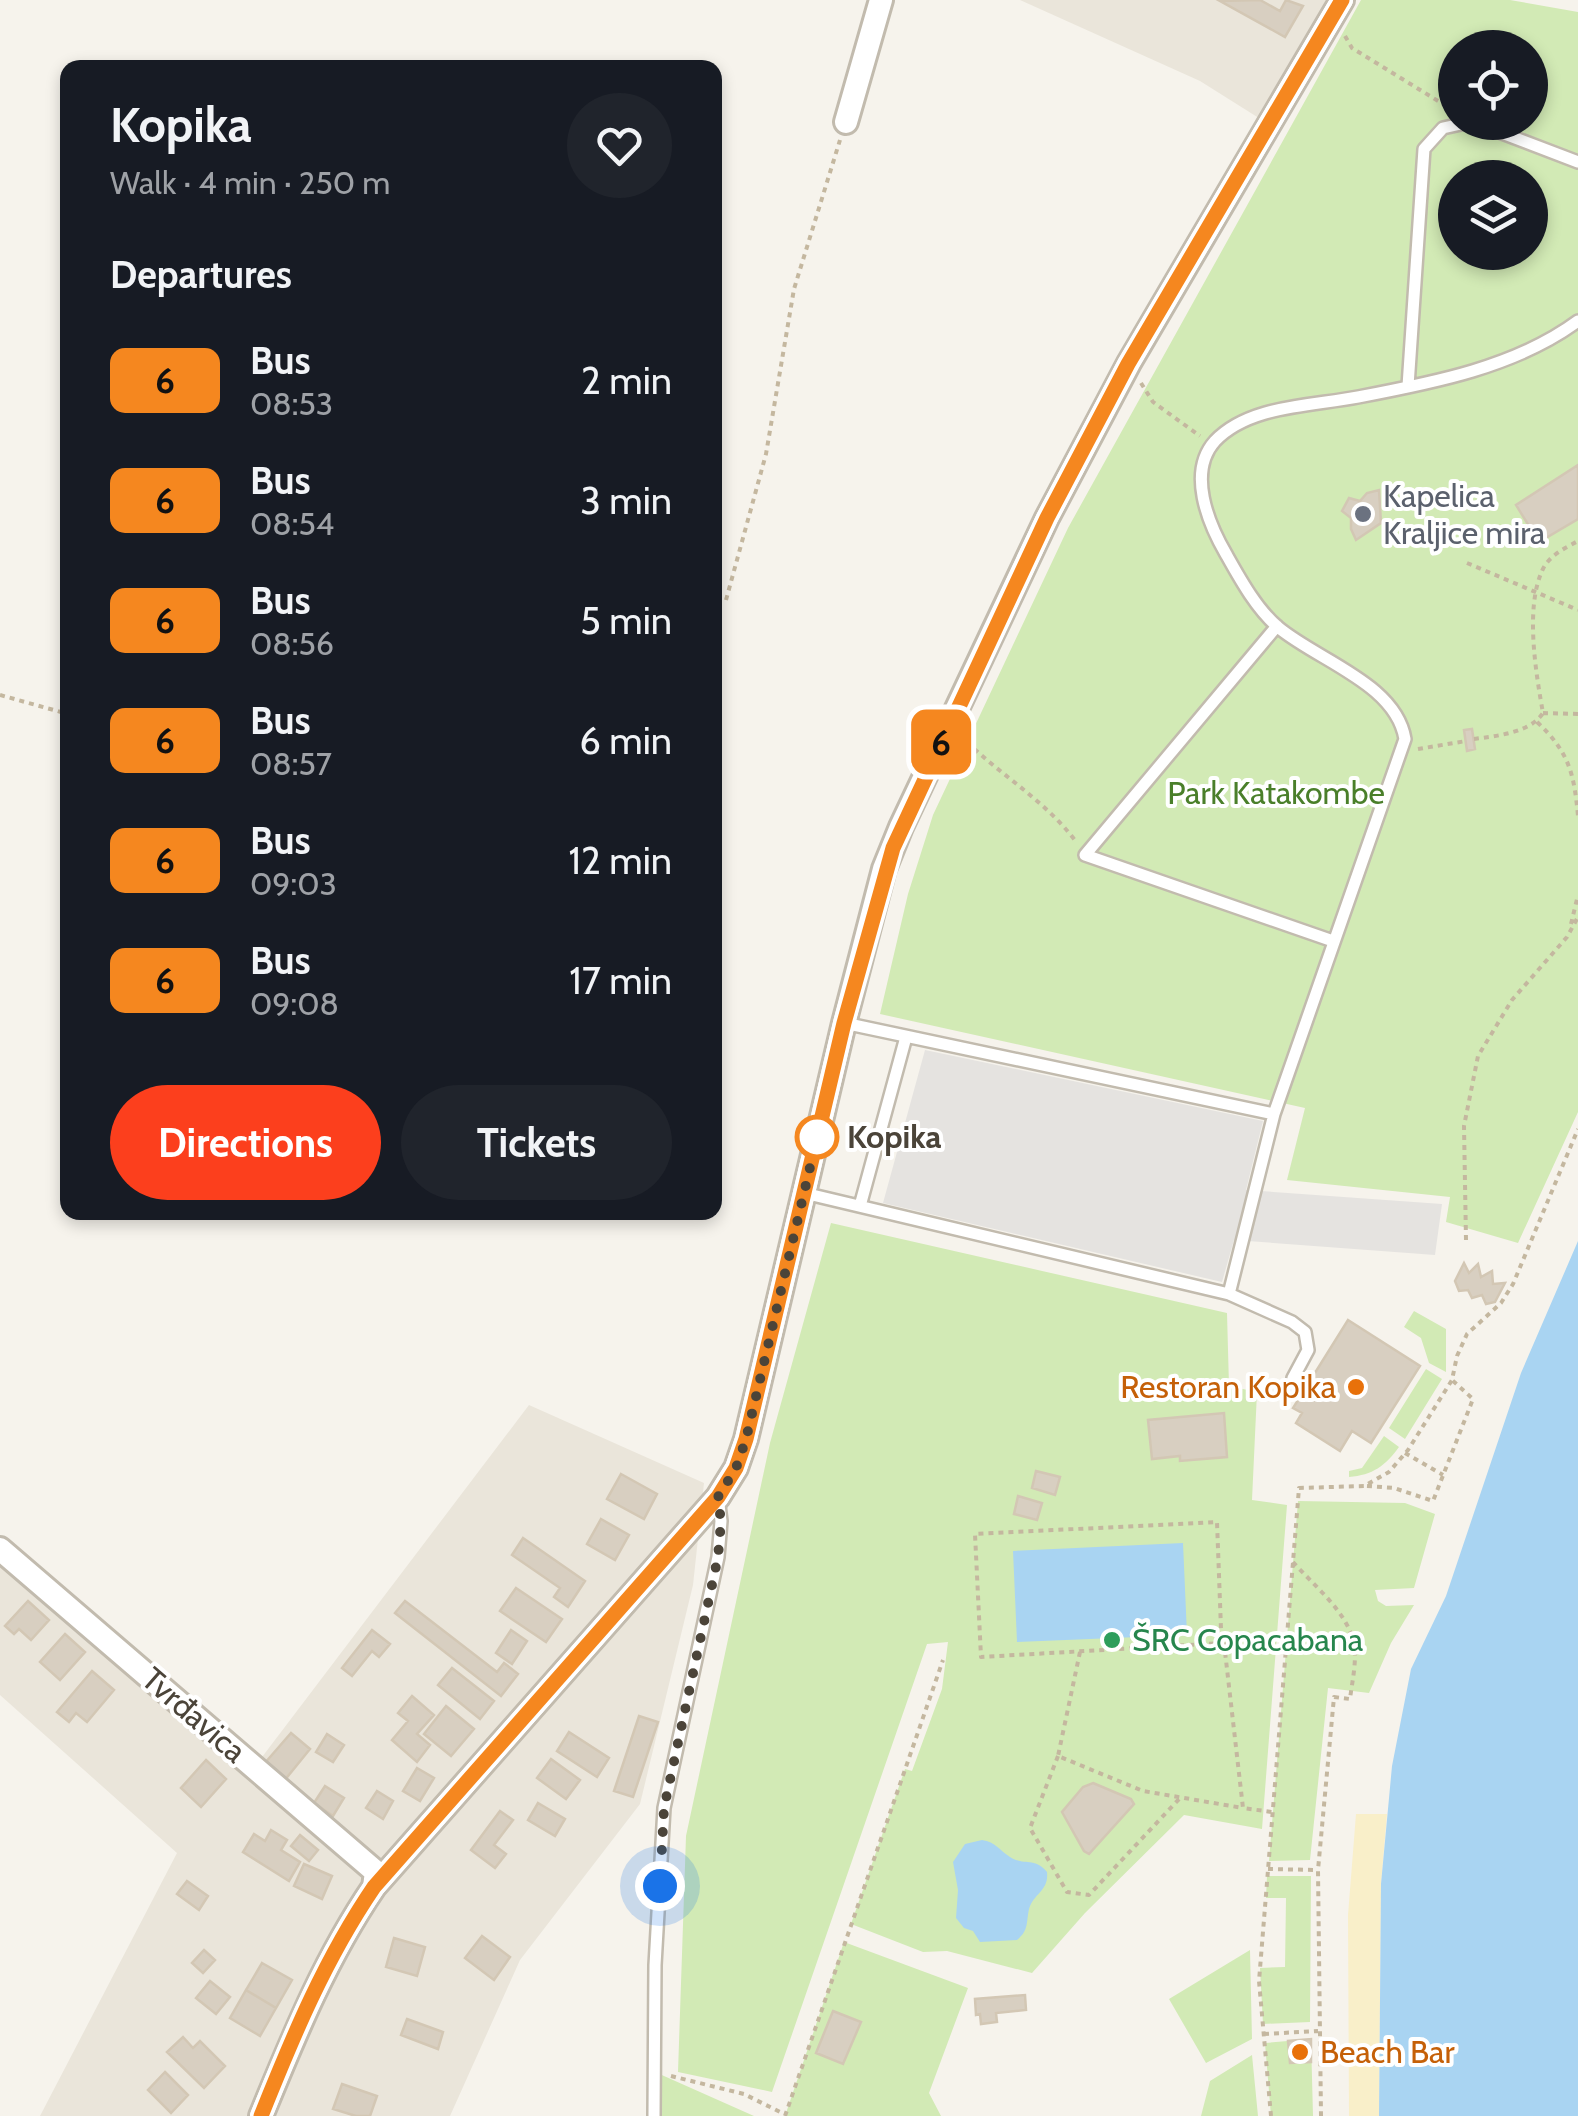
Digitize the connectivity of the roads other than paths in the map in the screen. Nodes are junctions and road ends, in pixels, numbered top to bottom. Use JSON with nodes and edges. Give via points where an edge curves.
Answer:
{"nodes":[{"id":1,"x":881,"y":0,"type":"edge"},
{"id":2,"x":1338,"y":6,"type":"edge"},
{"id":3,"x":846,"y":122,"type":"road end"},
{"id":4,"x":1438,"y":133,"type":"edge"},
{"id":5,"x":1519,"y":140,"type":"edge"},
{"id":6,"x":1578,"y":162,"type":"edge"},
{"id":7,"x":1578,"y":321,"type":"edge"},
{"id":8,"x":1408,"y":386,"type":"junction"},
{"id":9,"x":1277,"y":626,"type":"junction"},
{"id":10,"x":1333,"y":941,"type":"junction"},
{"id":11,"x":844,"y":1023,"type":"junction"},
{"id":12,"x":906,"y":1036,"type":"junction"},
{"id":13,"x":1274,"y":1114,"type":"junction"},
{"id":14,"x":804,"y":1193,"type":"junction"},
{"id":15,"x":860,"y":1206,"type":"junction"},
{"id":16,"x":1229,"y":1294,"type":"junction"},
{"id":17,"x":1293,"y":1378,"type":"dead end"},
{"id":18,"x":718,"y":1497,"type":"junction"},
{"id":19,"x":0,"y":1549,"type":"edge"},
{"id":20,"x":374,"y":1887,"type":"junction"},
{"id":21,"x":261,"y":2116,"type":"edge"},
{"id":22,"x":654,"y":2116,"type":"edge"}],
"edges":[{"from":1,"to":3,"type":"street"},
{"from":2,"to":11,"type":"street","via":[[1128,364],[1047,518],[884,868]]},
{"from":4,"to":8,"type":"lane","via":[[1424,148]]},
{"from":5,"to":6,"type":"lane"},
{"from":7,"to":8,"type":"lane","via":[[1551,341],[1489,365]]},
{"from":8,"to":9,"type":"lane","via":[[1240,422],[1213,443],[1200,478],[1212,531]]},
{"from":9,"to":10,"type":"lane","via":[[1389,701],[1402,721],[1404,751]]},
{"from":9,"to":10,"type":"lane","via":[[1086,855]]},
{"from":10,"to":13,"type":"lane"},
{"from":11,"to":12,"type":"lane"},
{"from":11,"to":14,"type":"street"},
{"from":12,"to":13,"type":"lane"},
{"from":12,"to":15,"type":"lane"},
{"from":13,"to":16,"type":"lane"},
{"from":14,"to":15,"type":"lane"},
{"from":14,"to":18,"type":"street","via":[[746,1439]]},
{"from":15,"to":16,"type":"lane"},
{"from":16,"to":17,"type":"lane","via":[[1305,1332],[1308,1350]]},
{"from":18,"to":20,"type":"street"},
{"from":18,"to":22,"type":"lane","via":[[718,1557],[664,1808]]},
{"from":19,"to":20,"type":"street","name":"Tvrđavica","via":[[376,1872]]},
{"from":20,"to":21,"type":"street","via":[[314,1988]]}]}
